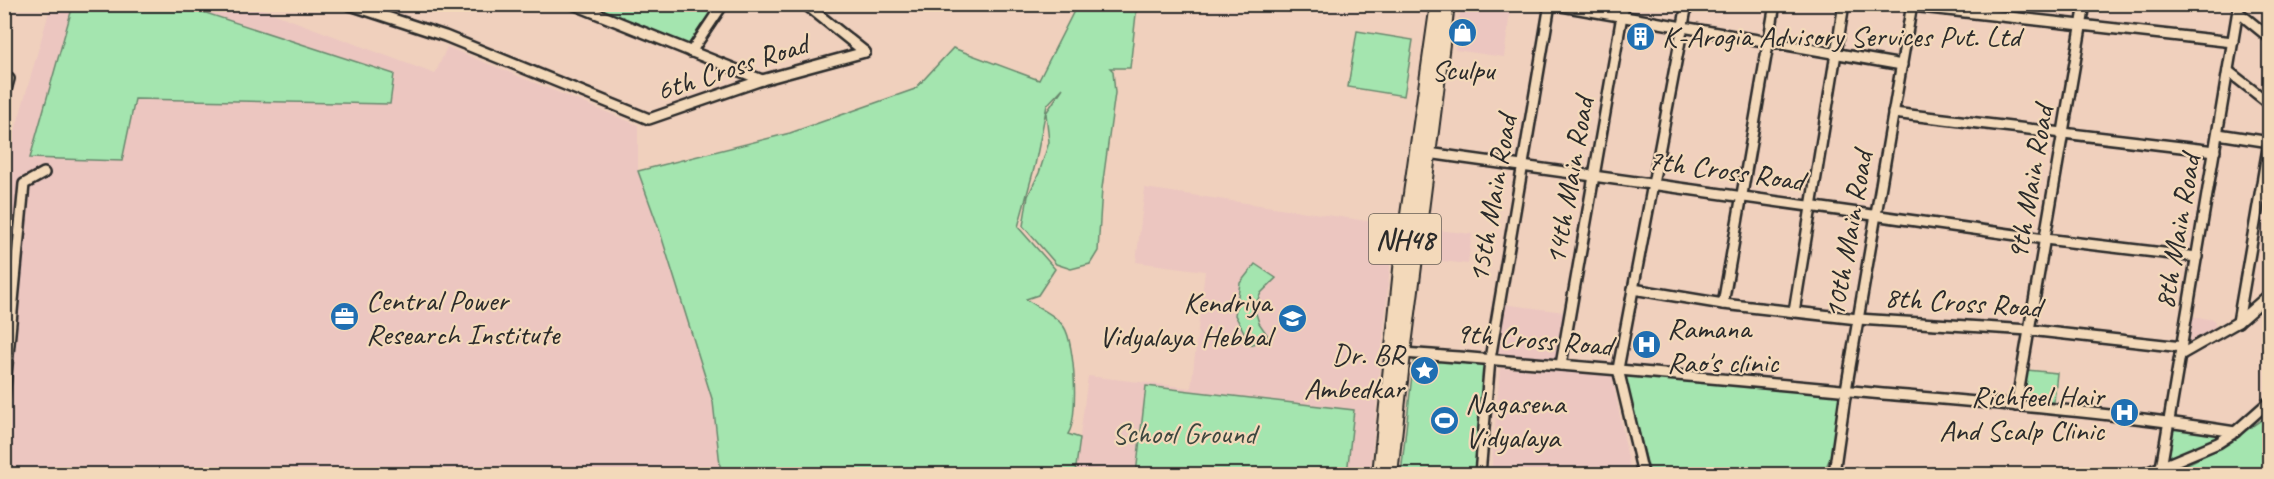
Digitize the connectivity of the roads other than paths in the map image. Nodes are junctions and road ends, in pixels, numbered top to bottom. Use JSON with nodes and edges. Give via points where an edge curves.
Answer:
{"nodes":[{"id":1,"x":346,"y":4,"type":"edge"},
{"id":2,"x":573,"y":4,"type":"edge"},
{"id":3,"x":600,"y":4,"type":"edge"},
{"id":4,"x":723,"y":4,"type":"edge"},
{"id":5,"x":805,"y":4,"type":"edge"},
{"id":6,"x":1438,"y":4,"type":"edge"},
{"id":7,"x":1448,"y":4,"type":"edge"},
{"id":8,"x":1550,"y":4,"type":"edge"},
{"id":9,"x":1624,"y":4,"type":"edge"},
{"id":10,"x":1687,"y":4,"type":"edge"},
{"id":11,"x":1775,"y":4,"type":"edge"},
{"id":12,"x":1844,"y":4,"type":"edge"},
{"id":13,"x":2085,"y":4,"type":"edge"},
{"id":14,"x":1912,"y":5,"type":"edge"},
{"id":15,"x":2239,"y":8,"type":"edge"},
{"id":16,"x":594,"y":14,"type":"junction"},
{"id":17,"x":1622,"y":17,"type":"junction"},
{"id":18,"x":2082,"y":24,"type":"junction"},
{"id":19,"x":1683,"y":27,"type":"junction"},
{"id":20,"x":2270,"y":38,"type":"edge"},
{"id":21,"x":1768,"y":42,"type":"junction"},
{"id":22,"x":2233,"y":42,"type":"junction"},
{"id":23,"x":691,"y":52,"type":"junction"},
{"id":24,"x":1837,"y":54,"type":"junction"},
{"id":25,"x":1902,"y":65,"type":"junction"},
{"id":26,"x":2228,"y":70,"type":"junction"},
{"id":27,"x":4,"y":74,"type":"edge"},
{"id":28,"x":762,"y":80,"type":"junction"},
{"id":29,"x":4,"y":97,"type":"edge"},
{"id":30,"x":2270,"y":104,"type":"edge"},
{"id":31,"x":1893,"y":113,"type":"junction"},
{"id":32,"x":2063,"y":133,"type":"junction"},
{"id":33,"x":2218,"y":134,"type":"junction"},
{"id":34,"x":2269,"y":142,"type":"edge"},
{"id":35,"x":2215,"y":151,"type":"junction"},
{"id":36,"x":1428,"y":153,"type":"junction"},
{"id":37,"x":1522,"y":166,"type":"junction"},
{"id":38,"x":44,"y":173,"type":"dead end"},
{"id":39,"x":1594,"y":176,"type":"junction"},
{"id":40,"x":1653,"y":184,"type":"junction"},
{"id":41,"x":1742,"y":196,"type":"junction"},
{"id":42,"x":1811,"y":206,"type":"junction"},
{"id":43,"x":1876,"y":215,"type":"junction"},
{"id":44,"x":2045,"y":239,"type":"junction"},
{"id":45,"x":2196,"y":257,"type":"junction"},
{"id":46,"x":1634,"y":290,"type":"junction"},
{"id":47,"x":2270,"y":294,"type":"edge"},
{"id":48,"x":1724,"y":304,"type":"junction"},
{"id":49,"x":1794,"y":312,"type":"junction"},
{"id":50,"x":1858,"y":319,"type":"junction"},
{"id":51,"x":2238,"y":322,"type":"junction"},
{"id":52,"x":2029,"y":330,"type":"junction"},
{"id":53,"x":2181,"y":351,"type":"junction"},
{"id":54,"x":1402,"y":352,"type":"junction"},
{"id":55,"x":1490,"y":358,"type":"junction"},
{"id":56,"x":1561,"y":365,"type":"junction"},
{"id":57,"x":1618,"y":369,"type":"junction"},
{"id":58,"x":1846,"y":390,"type":"junction"},
{"id":59,"x":4,"y":397,"type":"edge"},
{"id":60,"x":2270,"y":401,"type":"edge"},
{"id":61,"x":2016,"y":406,"type":"junction"},
{"id":62,"x":2169,"y":422,"type":"junction"},
{"id":63,"x":2235,"y":432,"type":"junction"},
{"id":64,"x":2161,"y":468,"type":"junction"},
{"id":65,"x":1380,"y":474,"type":"edge"},
{"id":66,"x":1390,"y":474,"type":"edge"},
{"id":67,"x":1480,"y":474,"type":"edge"},
{"id":68,"x":1642,"y":474,"type":"edge"},
{"id":69,"x":1832,"y":474,"type":"edge"},
{"id":70,"x":1865,"y":474,"type":"edge"},
{"id":71,"x":2144,"y":474,"type":"edge"}],
"edges":[{"from":1,"to":28,"type":"street","name":"6th Cross Road","via":[[446,36],[649,119]]},
{"from":2,"to":16,"type":"street"},
{"from":3,"to":16,"type":"street"},
{"from":4,"to":23,"type":"street"},
{"from":5,"to":28,"type":"street","name":"6th Cross Road","via":[[865,52]]},
{"from":6,"to":65,"type":"highway","number":"NH48","via":[[1403,250]]},
{"from":7,"to":36,"type":"highway","number":"NH48"},
{"from":8,"to":17,"type":"street"},
{"from":8,"to":37,"type":"street","name":"15th Main Road"},
{"from":9,"to":17,"type":"street","name":"14th Main Road"},
{"from":10,"to":19,"type":"street"},
{"from":11,"to":21,"type":"street"},
{"from":12,"to":24,"type":"street"},
{"from":13,"to":18,"type":"street","name":"9th Main Road"},
{"from":14,"to":18,"type":"street"},
{"from":14,"to":25,"type":"street","name":"10th Main Road"},
{"from":15,"to":20,"type":"street"},
{"from":15,"to":22,"type":"street","name":"8th Main Road"},
{"from":16,"to":23,"type":"street"},
{"from":17,"to":19,"type":"street"},
{"from":17,"to":39,"type":"street","name":"14th Main Road"},
{"from":18,"to":22,"type":"street"},
{"from":18,"to":32,"type":"street","name":"9th Main Road"},
{"from":19,"to":21,"type":"street"},
{"from":19,"to":40,"type":"street"},
{"from":21,"to":24,"type":"street"},
{"from":21,"to":41,"type":"street"},
{"from":22,"to":26,"type":"street","name":"8th Main Road"},
{"from":23,"to":28,"type":"street"},
{"from":24,"to":25,"type":"street"},
{"from":24,"to":42,"type":"street"},
{"from":25,"to":31,"type":"street","name":"10th Main Road"},
{"from":26,"to":30,"type":"street"},
{"from":26,"to":33,"type":"street","name":"8th Main Road"},
{"from":27,"to":29,"type":"street","via":[[9,79]]},
{"from":31,"to":32,"type":"street"},
{"from":31,"to":43,"type":"street","name":"10th Main Road"},
{"from":32,"to":35,"type":"street"},
{"from":32,"to":44,"type":"street","name":"9th Main Road"},
{"from":33,"to":34,"type":"street"},
{"from":33,"to":35,"type":"street","name":"8th Main Road"},
{"from":34,"to":51,"type":"street"},
{"from":35,"to":45,"type":"street","name":"8th Main Road"},
{"from":36,"to":37,"type":"street","name":"7th Cross Road"},
{"from":36,"to":54,"type":"highway","number":"NH48"},
{"from":37,"to":39,"type":"street","name":"7th Cross Road"},
{"from":37,"to":55,"type":"street","name":"15th Main Road"},
{"from":38,"to":59,"type":"street","via":[[24,184]]},
{"from":39,"to":40,"type":"street","name":"7th Cross Road"},
{"from":39,"to":56,"type":"street","name":"14th Main Road"},
{"from":40,"to":41,"type":"street","name":"7th Cross Road"},
{"from":40,"to":46,"type":"street"},
{"from":41,"to":42,"type":"street","name":"7th Cross Road"},
{"from":41,"to":48,"type":"street"},
{"from":42,"to":43,"type":"street","name":"7th Cross Road"},
{"from":42,"to":49,"type":"street"},
{"from":43,"to":44,"type":"street","name":"7th Cross Road"},
{"from":43,"to":50,"type":"street","name":"10th Main Road"},
{"from":44,"to":45,"type":"street","name":"7th Cross Road"},
{"from":44,"to":52,"type":"street","name":"9th Main Road"},
{"from":45,"to":53,"type":"street","name":"8th Main Road"},
{"from":46,"to":48,"type":"street","name":"8th Cross Road"},
{"from":46,"to":57,"type":"street"},
{"from":47,"to":51,"type":"street"},
{"from":48,"to":49,"type":"street","name":"8th Cross Road"},
{"from":49,"to":50,"type":"street","name":"8th Cross Road"},
{"from":50,"to":52,"type":"street","name":"8th Cross Road"},
{"from":50,"to":58,"type":"street","name":"10th Main Road"},
{"from":51,"to":53,"type":"street"},
{"from":52,"to":53,"type":"street","name":"8th Cross Road"},
{"from":52,"to":61,"type":"street","name":"9th Main Road"},
{"from":53,"to":62,"type":"street","name":"8th Main Road"},
{"from":54,"to":55,"type":"street","name":"9th Cross Road"},
{"from":54,"to":66,"type":"highway","number":"NH48"},
{"from":55,"to":56,"type":"street","name":"9th Cross Road"},
{"from":55,"to":67,"type":"street","name":"15th Main Road"},
{"from":56,"to":57,"type":"street","name":"9th Cross Road"},
{"from":57,"to":58,"type":"street","name":"9th Cross Road"},
{"from":57,"to":68,"type":"street"},
{"from":58,"to":61,"type":"street","name":"9th Cross Road"},
{"from":58,"to":69,"type":"street","name":"10th Main Road"},
{"from":60,"to":63,"type":"street"},
{"from":61,"to":62,"type":"street","name":"9th Cross Road"},
{"from":62,"to":63,"type":"street","name":"9th Cross Road"},
{"from":62,"to":64,"type":"street","name":"8th Main Road"},
{"from":63,"to":64,"type":"street"},
{"from":64,"to":71,"type":"street"},
{"from":69,"to":70,"type":"street"}]}
